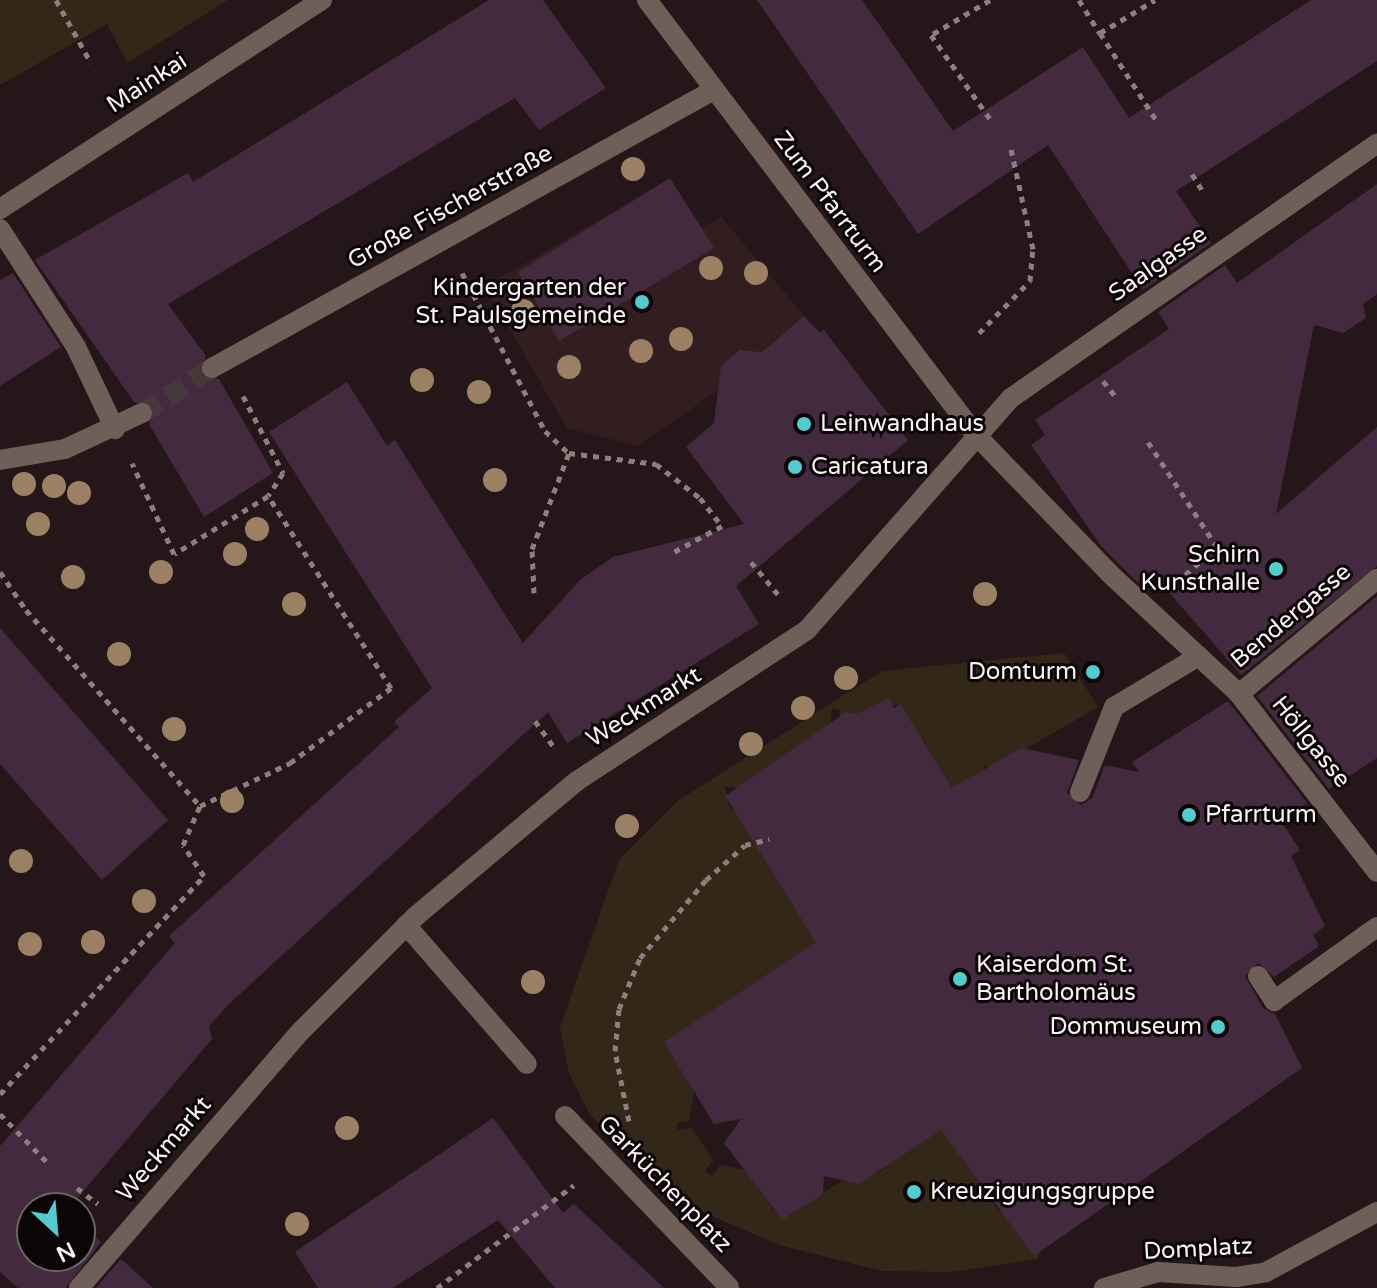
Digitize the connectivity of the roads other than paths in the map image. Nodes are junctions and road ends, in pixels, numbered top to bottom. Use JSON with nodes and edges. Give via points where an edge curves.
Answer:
{"nodes":[{"id":1,"x":322,"y":0,"type":"edge"},
{"id":2,"x":647,"y":0,"type":"edge"},
{"id":3,"x":712,"y":91,"type":"junction"},
{"id":4,"x":1377,"y":144,"type":"edge"},
{"id":5,"x":0,"y":209,"type":"edge"},
{"id":6,"x":0,"y":229,"type":"edge"},
{"id":7,"x":220,"y":363,"type":"tunnel mouth"},
{"id":8,"x":142,"y":413,"type":"tunnel mouth"},
{"id":9,"x":115,"y":429,"type":"junction"},
{"id":10,"x":975,"y":434,"type":"junction"},
{"id":11,"x":0,"y":460,"type":"edge"},
{"id":12,"x":1377,"y":579,"type":"edge"},
{"id":13,"x":1199,"y":656,"type":"junction"},
{"id":14,"x":1239,"y":694,"type":"junction"},
{"id":15,"x":1080,"y":792,"type":"dead end"},
{"id":16,"x":1377,"y":872,"type":"edge"},
{"id":17,"x":406,"y":925,"type":"junction"},
{"id":18,"x":1377,"y":927,"type":"edge"},
{"id":19,"x":1258,"y":976,"type":"dead end"},
{"id":20,"x":527,"y":1064,"type":"dead end"},
{"id":21,"x":565,"y":1116,"type":"dead end"},
{"id":22,"x":1377,"y":1212,"type":"edge"},
{"id":23,"x":729,"y":1287,"type":"edge"},
{"id":24,"x":79,"y":1288,"type":"edge"},
{"id":25,"x":1104,"y":1288,"type":"edge"}],
"edges":[{"from":1,"to":5,"type":"street","name":"Mainkai"},
{"from":2,"to":3,"type":"street","name":"Zum Pfarrturm"},
{"from":3,"to":7,"type":"street","name":"Große Fischerstraße"},
{"from":3,"to":10,"type":"street","name":"Zum Pfarrturm"},
{"from":4,"to":10,"type":"street","name":"Saalgasse","via":[[1011,398]]},
{"from":6,"to":9,"type":"street","via":[[76,347]]},
{"from":8,"to":9,"type":"street"},
{"from":9,"to":11,"type":"street","via":[[65,449]]},
{"from":10,"to":13,"type":"street"},
{"from":10,"to":17,"type":"street","name":"Weckmarkt","via":[[807,630],[577,781]]},
{"from":12,"to":14,"type":"street","name":"Bendergasse"},
{"from":13,"to":14,"type":"street"},
{"from":13,"to":15,"type":"street","via":[[1112,703]]},
{"from":14,"to":16,"type":"street","name":"Höllgasse"},
{"from":17,"to":20,"type":"street"},
{"from":17,"to":24,"type":"street","name":"Weckmarkt","via":[[302,1030]]},
{"from":18,"to":19,"type":"street","via":[[1274,1001]]},
{"from":21,"to":23,"type":"street","name":"Garküchenplatz"},
{"from":22,"to":25,"type":"street","name":"Domplatz","via":[[1266,1272],[1236,1277],[1158,1272]]}]}
